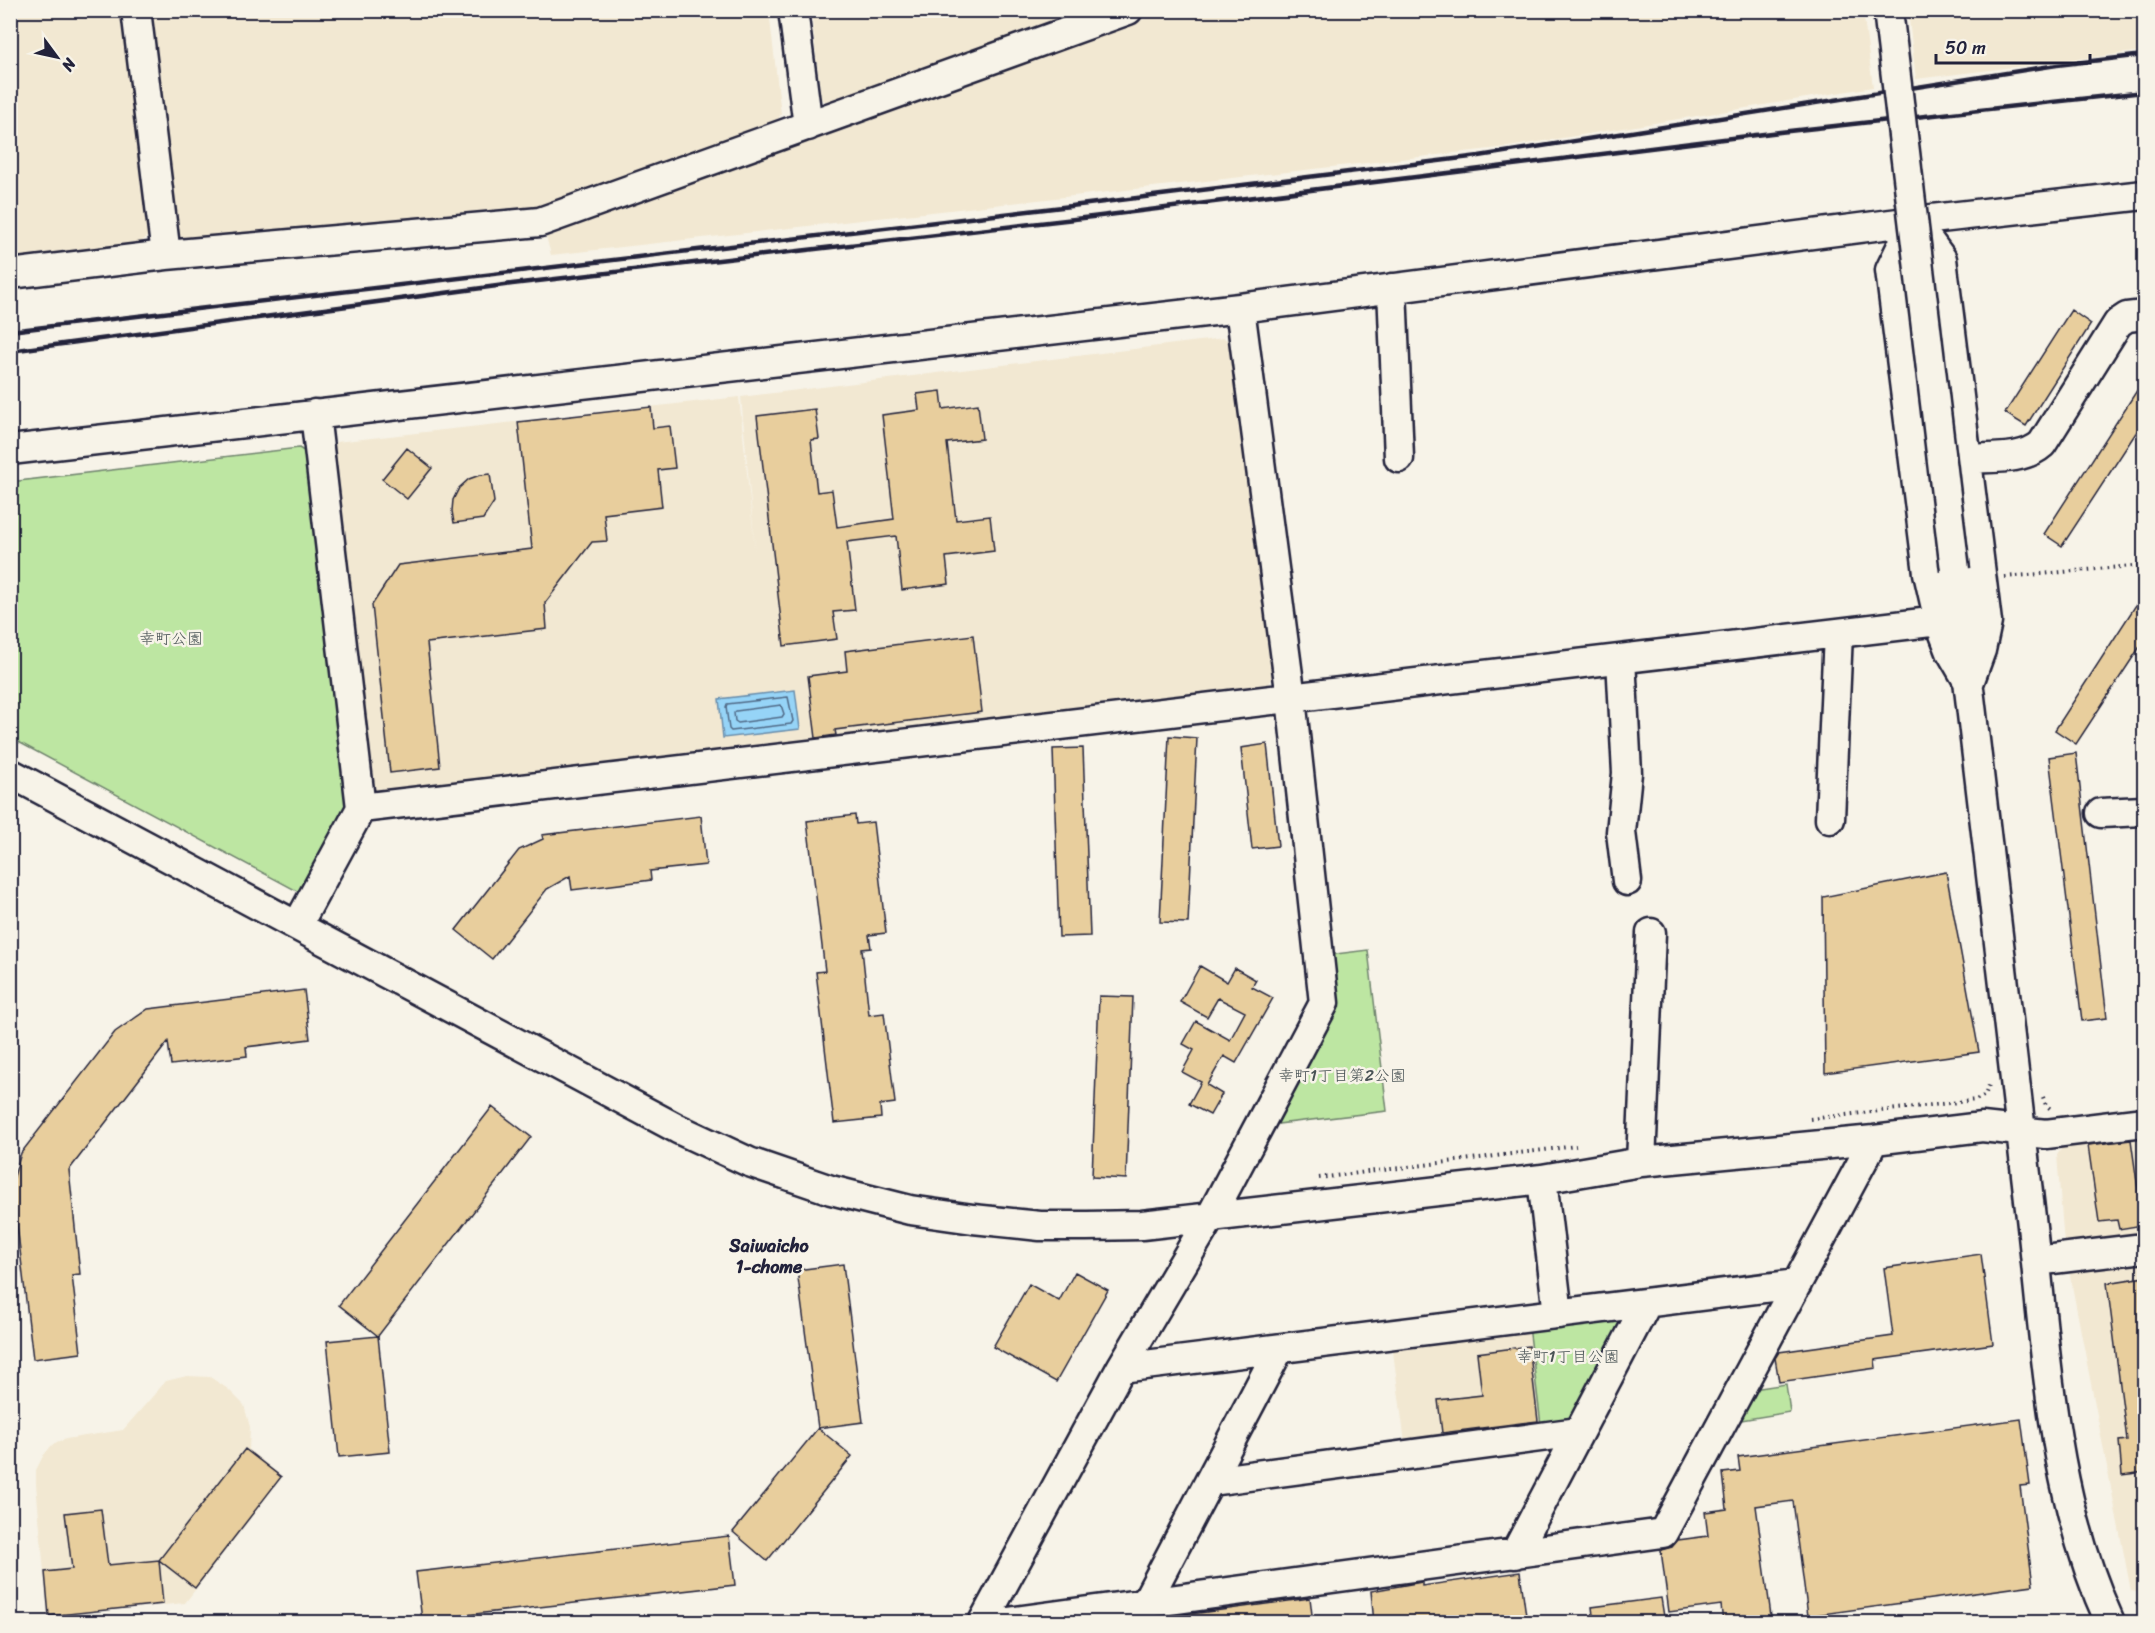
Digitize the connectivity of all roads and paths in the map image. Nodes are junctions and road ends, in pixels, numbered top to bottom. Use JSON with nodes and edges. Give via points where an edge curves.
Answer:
{"nodes":[{"id":1,"x":136,"y":10,"type":"edge"},
{"id":2,"x":793,"y":10,"type":"edge"},
{"id":3,"x":1128,"y":10,"type":"edge"},
{"id":4,"x":1888,"y":10,"type":"edge"},
{"id":5,"x":808,"y":126,"type":"junction"},
{"id":6,"x":2145,"y":195,"type":"edge"},
{"id":7,"x":1914,"y":221,"type":"junction"},
{"id":8,"x":166,"y":255,"type":"junction"},
{"id":9,"x":10,"y":274,"type":"edge"},
{"id":10,"x":1392,"y":288,"type":"junction"},
{"id":11,"x":1240,"y":308,"type":"junction"},
{"id":12,"x":2145,"y":315,"type":"edge"},
{"id":13,"x":315,"y":414,"type":"junction"},
{"id":14,"x":10,"y":450,"type":"edge"},
{"id":15,"x":1399,"y":458,"type":"dead end"},
{"id":16,"x":1967,"y":459,"type":"junction"},
{"id":17,"x":2145,"y":565,"type":"edge"},
{"id":18,"x":2004,"y":578,"type":"dead end"},
{"id":19,"x":1939,"y":621,"type":"junction"},
{"id":20,"x":1838,"y":633,"type":"junction"},
{"id":21,"x":1621,"y":659,"type":"junction"},
{"id":22,"x":1969,"y":683,"type":"junction"},
{"id":23,"x":1291,"y":698,"type":"junction"},
{"id":24,"x":10,"y":773,"type":"edge"},
{"id":25,"x":361,"y":808,"type":"junction"},
{"id":26,"x":2145,"y":811,"type":"edge"},
{"id":27,"x":2102,"y":813,"type":"dead end"},
{"id":28,"x":1830,"y":819,"type":"dead end"},
{"id":29,"x":1627,"y":880,"type":"dead end"},
{"id":30,"x":297,"y":926,"type":"junction"},
{"id":31,"x":1651,"y":933,"type":"dead end"},
{"id":32,"x":1990,"y":1076,"type":"dead end"},
{"id":33,"x":2042,"y":1093,"type":"dead end"},
{"id":34,"x":2060,"y":1112,"type":"dead end"},
{"id":35,"x":1803,"y":1120,"type":"dead end"},
{"id":36,"x":2145,"y":1122,"type":"edge"},
{"id":37,"x":2021,"y":1131,"type":"junction"},
{"id":38,"x":1874,"y":1140,"type":"junction"},
{"id":39,"x":1584,"y":1145,"type":"dead end"},
{"id":40,"x":1641,"y":1162,"type":"junction"},
{"id":41,"x":1314,"y":1179,"type":"dead end"},
{"id":42,"x":1542,"y":1179,"type":"junction"},
{"id":43,"x":1211,"y":1216,"type":"junction"},
{"id":44,"x":2145,"y":1248,"type":"edge"},
{"id":45,"x":2036,"y":1261,"type":"junction"},
{"id":46,"x":1797,"y":1284,"type":"junction"},
{"id":47,"x":1647,"y":1303,"type":"junction"},
{"id":48,"x":1558,"y":1314,"type":"junction"},
{"id":49,"x":1279,"y":1349,"type":"junction"},
{"id":50,"x":1121,"y":1368,"type":"junction"},
{"id":51,"x":1578,"y":1432,"type":"junction"},
{"id":52,"x":1211,"y":1480,"type":"junction"},
{"id":53,"x":1515,"y":1554,"type":"junction"},
{"id":54,"x":2145,"y":1598,"type":"edge"},
{"id":55,"x":1145,"y":1604,"type":"junction"},
{"id":56,"x":2136,"y":1605,"type":"dead end"},
{"id":57,"x":982,"y":1623,"type":"edge"},
{"id":58,"x":1008,"y":1623,"type":"edge"},
{"id":59,"x":2110,"y":1623,"type":"edge"}],
"edges":[{"from":1,"to":8,"type":"street"},
{"from":2,"to":5,"type":"street"},
{"from":3,"to":5,"type":"street"},
{"from":4,"to":22,"type":"street","bridge":true},
{"from":5,"to":8,"type":"street","via":[[540,222]]},
{"from":6,"to":7,"type":"street"},
{"from":7,"to":10,"type":"street"},
{"from":7,"to":16,"type":"street","via":[[1942,259]]},
{"from":7,"to":19,"type":"street","via":[[1890,270],[1928,573]]},
{"from":8,"to":9,"type":"street"},
{"from":10,"to":11,"type":"street"},
{"from":10,"to":15,"type":"street"},
{"from":11,"to":13,"type":"street"},
{"from":11,"to":23,"type":"street"},
{"from":12,"to":16,"type":"street","via":[[2127,317],[2118,323],[2036,450],[2018,456]]},
{"from":13,"to":14,"type":"street"},
{"from":13,"to":25,"type":"street"},
{"from":16,"to":22,"type":"street","via":[[1987,621]]},
{"from":17,"to":18,"type":"path"},
{"from":19,"to":20,"type":"street"},
{"from":19,"to":22,"type":"street"},
{"from":20,"to":21,"type":"street"},
{"from":20,"to":28,"type":"street"},
{"from":21,"to":23,"type":"street"},
{"from":21,"to":29,"type":"street","via":[[1627,773],[1621,832]]},
{"from":22,"to":37,"type":"street"},
{"from":23,"to":25,"type":"street"},
{"from":23,"to":43,"type":"street","via":[[1324,1002]]},
{"from":24,"to":30,"type":"street"},
{"from":25,"to":30,"type":"street"},
{"from":26,"to":27,"type":"street"},
{"from":30,"to":43,"type":"street","via":[[678,1129],[749,1162],[831,1190],[910,1210],[1040,1226],[1142,1225]]},
{"from":31,"to":40,"type":"street"},
{"from":32,"to":35,"type":"path","via":[[1989,1089],[1976,1100]]},
{"from":33,"to":34,"type":"path","via":[[2046,1105]]},
{"from":36,"to":37,"type":"street","via":[[2046,1134]]},
{"from":37,"to":38,"type":"street","via":[[1982,1127]]},
{"from":37,"to":45,"type":"street"},
{"from":38,"to":40,"type":"street"},
{"from":38,"to":46,"type":"street"},
{"from":39,"to":41,"type":"path"},
{"from":40,"to":42,"type":"street"},
{"from":42,"to":43,"type":"street"},
{"from":42,"to":48,"type":"street"},
{"from":43,"to":50,"type":"street"},
{"from":44,"to":45,"type":"street"},
{"from":45,"to":59,"type":"street","via":[[2061,1472],[2086,1562]]},
{"from":46,"to":47,"type":"street"},
{"from":46,"to":53,"type":"street","via":[[1663,1533]]},
{"from":47,"to":48,"type":"street"},
{"from":47,"to":51,"type":"street"},
{"from":48,"to":49,"type":"street"},
{"from":49,"to":50,"type":"street"},
{"from":49,"to":52,"type":"street"},
{"from":50,"to":57,"type":"street"},
{"from":51,"to":52,"type":"street"},
{"from":51,"to":53,"type":"street"},
{"from":52,"to":55,"type":"street"},
{"from":53,"to":55,"type":"street"},
{"from":54,"to":56,"type":"path"},
{"from":55,"to":58,"type":"street"}]}
